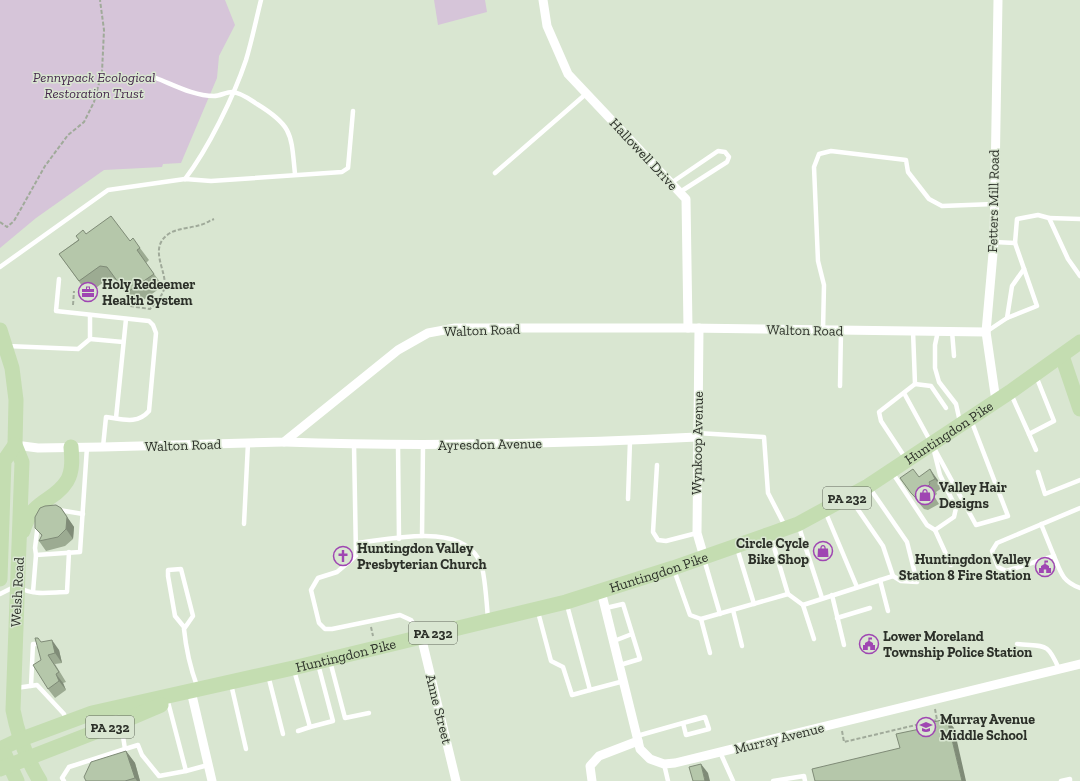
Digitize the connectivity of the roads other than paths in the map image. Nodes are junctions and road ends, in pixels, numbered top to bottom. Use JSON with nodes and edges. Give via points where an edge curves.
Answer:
{"nodes":[{"id":1,"x":261,"y":0,"type":"edge"},
{"id":2,"x":543,"y":0,"type":"edge"},
{"id":3,"x":998,"y":0,"type":"edge"},
{"id":4,"x":156,"y":78,"type":"dead end"},
{"id":5,"x":233,"y":92,"type":"junction"},
{"id":6,"x":587,"y":93,"type":"junction"},
{"id":7,"x":353,"y":112,"type":"dead end"},
{"id":8,"x":495,"y":173,"type":"dead end"},
{"id":9,"x":295,"y":174,"type":"junction"},
{"id":10,"x":185,"y":179,"type":"junction"},
{"id":11,"x":671,"y":183,"type":"junction"},
{"id":12,"x":680,"y":192,"type":"junction"},
{"id":13,"x":994,"y":204,"type":"junction"},
{"id":14,"x":1049,"y":218,"type":"junction"},
{"id":15,"x":1080,"y":219,"type":"edge"},
{"id":16,"x":994,"y":242,"type":"junction"},
{"id":17,"x":1015,"y":243,"type":"junction"},
{"id":18,"x":0,"y":267,"type":"edge"},
{"id":19,"x":1024,"y":270,"type":"junction"},
{"id":20,"x":1080,"y":276,"type":"edge"},
{"id":21,"x":60,"y":279,"type":"dead end"},
{"id":22,"x":90,"y":315,"type":"junction"},
{"id":23,"x":1007,"y":318,"type":"junction"},
{"id":24,"x":126,"y":319,"type":"junction"},
{"id":25,"x":688,"y":328,"type":"junction"},
{"id":26,"x":699,"y":328,"type":"junction"},
{"id":27,"x":0,"y":330,"type":"edge"},
{"id":28,"x":823,"y":330,"type":"junction"},
{"id":29,"x":841,"y":330,"type":"junction"},
{"id":30,"x":914,"y":331,"type":"junction"},
{"id":31,"x":938,"y":331,"type":"junction"},
{"id":32,"x":952,"y":331,"type":"junction"},
{"id":33,"x":986,"y":332,"type":"junction"},
{"id":34,"x":90,"y":339,"type":"junction"},
{"id":35,"x":123,"y":342,"type":"junction"},
{"id":36,"x":1080,"y":342,"type":"edge"},
{"id":37,"x":6,"y":346,"type":"junction"},
{"id":38,"x":954,"y":356,"type":"dead end"},
{"id":39,"x":1062,"y":356,"type":"junction"},
{"id":40,"x":1036,"y":375,"type":"junction"},
{"id":41,"x":915,"y":384,"type":"junction"},
{"id":42,"x":840,"y":386,"type":"dead end"},
{"id":43,"x":1010,"y":392,"type":"junction"},
{"id":44,"x":904,"y":393,"type":"junction"},
{"id":45,"x":996,"y":401,"type":"junction"},
{"id":46,"x":946,"y":408,"type":"dead end"},
{"id":47,"x":1080,"y":409,"type":"edge"},
{"id":48,"x":116,"y":418,"type":"junction"},
{"id":49,"x":966,"y":422,"type":"junction"},
{"id":50,"x":1030,"y":434,"type":"junction"},
{"id":51,"x":697,"y":435,"type":"junction"},
{"id":52,"x":630,"y":441,"type":"junction"},
{"id":53,"x":284,"y":442,"type":"junction"},
{"id":54,"x":248,"y":443,"type":"junction"},
{"id":55,"x":933,"y":444,"type":"junction"},
{"id":56,"x":14,"y":445,"type":"junction"},
{"id":57,"x":354,"y":445,"type":"junction"},
{"id":58,"x":398,"y":445,"type":"junction"},
{"id":59,"x":423,"y":445,"type":"junction"},
{"id":60,"x":71,"y":447,"type":"junction"},
{"id":61,"x":87,"y":447,"type":"junction"},
{"id":62,"x":103,"y":447,"type":"junction"},
{"id":63,"x":1036,"y":450,"type":"dead end"},
{"id":64,"x":907,"y":460,"type":"junction"},
{"id":65,"x":657,"y":465,"type":"dead end"},
{"id":66,"x":892,"y":470,"type":"junction"},
{"id":67,"x":1038,"y":472,"type":"dead end"},
{"id":68,"x":1080,"y":480,"type":"edge"},
{"id":69,"x":868,"y":486,"type":"junction"},
{"id":70,"x":850,"y":496,"type":"junction"},
{"id":71,"x":628,"y":499,"type":"dead end"},
{"id":72,"x":1080,"y":508,"type":"edge"},
{"id":73,"x":50,"y":510,"type":"edge"},
{"id":74,"x":825,"y":510,"type":"junction"},
{"id":75,"x":83,"y":514,"type":"junction"},
{"id":76,"x":41,"y":517,"type":"edge"},
{"id":77,"x":244,"y":524,"type":"dead end"},
{"id":78,"x":1041,"y":524,"type":"junction"},
{"id":79,"x":792,"y":526,"type":"junction"},
{"id":80,"x":935,"y":530,"type":"junction"},
{"id":81,"x":697,"y":533,"type":"junction"},
{"id":82,"x":770,"y":534,"type":"junction"},
{"id":83,"x":422,"y":536,"type":"junction"},
{"id":84,"x":399,"y":539,"type":"junction"},
{"id":85,"x":356,"y":543,"type":"junction"},
{"id":86,"x":19,"y":544,"type":"junction"},
{"id":87,"x":736,"y":546,"type":"junction"},
{"id":88,"x":69,"y":552,"type":"junction"},
{"id":89,"x":36,"y":555,"type":"junction"},
{"id":90,"x":1054,"y":556,"type":"junction"},
{"id":91,"x":704,"y":557,"type":"junction"},
{"id":92,"x":0,"y":561,"type":"edge"},
{"id":93,"x":951,"y":565,"type":"dead end"},
{"id":94,"x":673,"y":568,"type":"junction"},
{"id":95,"x":893,"y":576,"type":"junction"},
{"id":96,"x":0,"y":579,"type":"edge"},
{"id":97,"x":880,"y":580,"type":"junction"},
{"id":98,"x":17,"y":586,"type":"junction"},
{"id":99,"x":857,"y":587,"type":"junction"},
{"id":100,"x":1080,"y":588,"type":"edge"},
{"id":101,"x":602,"y":591,"type":"junction"},
{"id":102,"x":33,"y":592,"type":"junction"},
{"id":103,"x":0,"y":594,"type":"edge"},
{"id":104,"x":788,"y":594,"type":"junction"},
{"id":105,"x":832,"y":595,"type":"junction"},
{"id":106,"x":822,"y":598,"type":"junction"},
{"id":107,"x":566,"y":602,"type":"junction"},
{"id":108,"x":754,"y":604,"type":"junction"},
{"id":109,"x":803,"y":605,"type":"junction"},
{"id":110,"x":537,"y":608,"type":"junction"},
{"id":111,"x":606,"y":608,"type":"junction"},
{"id":112,"x":870,"y":608,"type":"dead end"},
{"id":113,"x":733,"y":610,"type":"junction"},
{"id":114,"x":888,"y":611,"type":"dead end"},
{"id":115,"x":720,"y":614,"type":"junction"},
{"id":116,"x":837,"y":618,"type":"junction"},
{"id":117,"x":701,"y":619,"type":"junction"},
{"id":118,"x":488,"y":620,"type":"junction"},
{"id":119,"x":184,"y":629,"type":"junction"},
{"id":120,"x":632,"y":634,"type":"junction"},
{"id":121,"x":421,"y":636,"type":"junction"},
{"id":122,"x":814,"y":639,"type":"dead end"},
{"id":123,"x":614,"y":640,"type":"junction"},
{"id":124,"x":49,"y":644,"type":"edge"},
{"id":125,"x":1018,"y":644,"type":"dead end"},
{"id":126,"x":844,"y":645,"type":"dead end"},
{"id":127,"x":742,"y":646,"type":"dead end"},
{"id":128,"x":710,"y":653,"type":"dead end"},
{"id":129,"x":324,"y":660,"type":"junction"},
{"id":130,"x":1080,"y":664,"type":"edge"},
{"id":131,"x":620,"y":665,"type":"junction"},
{"id":132,"x":293,"y":668,"type":"junction"},
{"id":133,"x":1059,"y":669,"type":"junction"},
{"id":134,"x":267,"y":674,"type":"junction"},
{"id":135,"x":624,"y":681,"type":"junction"},
{"id":136,"x":230,"y":682,"type":"junction"},
{"id":137,"x":31,"y":686,"type":"junction"},
{"id":138,"x":13,"y":688,"type":"junction"},
{"id":139,"x":590,"y":690,"type":"junction"},
{"id":140,"x":194,"y":691,"type":"junction"},
{"id":141,"x":168,"y":702,"type":"junction"},
{"id":142,"x":369,"y":713,"type":"dead end"},
{"id":143,"x":66,"y":722,"type":"junction"},
{"id":144,"x":121,"y":722,"type":"junction"},
{"id":145,"x":683,"y":723,"type":"junction"},
{"id":146,"x":310,"y":727,"type":"junction"},
{"id":147,"x":298,"y":731,"type":"dead end"},
{"id":148,"x":283,"y":734,"type":"dead end"},
{"id":149,"x":638,"y":738,"type":"junction"},
{"id":150,"x":19,"y":740,"type":"junction"},
{"id":151,"x":1,"y":745,"type":"edge"},
{"id":152,"x":125,"y":749,"type":"junction"},
{"id":153,"x":246,"y":749,"type":"dead end"},
{"id":154,"x":720,"y":752,"type":"junction"},
{"id":155,"x":27,"y":759,"type":"junction"},
{"id":156,"x":664,"y":764,"type":"junction"},
{"id":157,"x":208,"y":765,"type":"junction"},
{"id":158,"x":5,"y":766,"type":"edge"},
{"id":159,"x":186,"y":771,"type":"junction"},
{"id":160,"x":17,"y":781,"type":"edge"},
{"id":161,"x":40,"y":781,"type":"edge"},
{"id":162,"x":64,"y":781,"type":"edge"},
{"id":163,"x":212,"y":781,"type":"edge"},
{"id":164,"x":456,"y":781,"type":"edge"},
{"id":165,"x":592,"y":781,"type":"edge"},
{"id":166,"x":668,"y":781,"type":"edge"},
{"id":167,"x":733,"y":781,"type":"edge"},
{"id":168,"x":773,"y":781,"type":"edge"},
{"id":169,"x":805,"y":781,"type":"edge"},
{"id":170,"x":1061,"y":781,"type":"edge"},
{"id":171,"x":1070,"y":781,"type":"edge"}],
"edges":[{"from":1,"to":5,"type":"lane","via":[[246,60]]},
{"from":2,"to":6,"type":"street","name":"Hallowell Drive","via":[[547,26],[568,74]]},
{"from":3,"to":13,"type":"street","name":"Fetters Mill Road"},
{"from":4,"to":5,"type":"lane","via":[[189,91],[208,95]]},
{"from":5,"to":9,"type":"lane","via":[[250,99],[287,127],[292,144]]},
{"from":5,"to":10,"type":"lane","via":[[199,161]]},
{"from":6,"to":8,"type":"lane"},
{"from":6,"to":11,"type":"street","name":"Hallowell Drive"},
{"from":7,"to":9,"type":"lane","via":[[348,168],[342,172]]},
{"from":9,"to":10,"type":"lane","via":[[218,181]]},
{"from":10,"to":18,"type":"lane","via":[[108,190]]},
{"from":11,"to":12,"type":"street","name":"Hallowell Drive"},
{"from":11,"to":12,"type":"lane","via":[[718,151],[725,152],[729,157],[727,162]]},
{"from":12,"to":25,"type":"street","name":"Hallowell Drive","via":[[686,199]]},
{"from":13,"to":16,"type":"street","name":"Fetters Mill Road"},
{"from":13,"to":28,"type":"lane","via":[[942,206],[929,199],[908,172],[906,160],[831,151],[820,154],[814,167],[818,261],[824,285]]},
{"from":14,"to":15,"type":"lane"},
{"from":14,"to":17,"type":"lane","via":[[1038,215],[1017,219]]},
{"from":14,"to":20,"type":"lane","via":[[1068,259]]},
{"from":16,"to":17,"type":"lane"},
{"from":16,"to":33,"type":"street","name":"Fetters Mill Road"},
{"from":17,"to":19,"type":"lane"},
{"from":19,"to":23,"type":"lane","via":[[1012,286]]},
{"from":19,"to":23,"type":"lane","via":[[1037,306]]},
{"from":21,"to":22,"type":"lane","via":[[56,311]]},
{"from":22,"to":24,"type":"lane"},
{"from":22,"to":34,"type":"lane"},
{"from":23,"to":33,"type":"lane"},
{"from":24,"to":35,"type":"lane"},
{"from":24,"to":48,"type":"lane","via":[[148,322],[153,325],[156,333],[149,411],[138,420]]},
{"from":25,"to":26,"type":"street","name":"Walton Road"},
{"from":25,"to":53,"type":"street","name":"Walton Road","via":[[455,328],[428,333],[398,350]]},
{"from":26,"to":28,"type":"street","name":"Walton Road"},
{"from":26,"to":51,"type":"street","name":"Wynkoop Avenue"},
{"from":27,"to":37,"type":"main road","name":"Welsh Road"},
{"from":28,"to":29,"type":"street","name":"Walton Road"},
{"from":29,"to":30,"type":"street","name":"Walton Road"},
{"from":29,"to":42,"type":"lane"},
{"from":30,"to":31,"type":"street","name":"Walton Road"},
{"from":30,"to":41,"type":"lane"},
{"from":31,"to":32,"type":"street","name":"Walton Road"},
{"from":31,"to":49,"type":"lane","via":[[935,368],[940,382]]},
{"from":32,"to":33,"type":"street","name":"Walton Road"},
{"from":32,"to":38,"type":"lane"},
{"from":33,"to":45,"type":"street","name":"Fetters Mill Road"},
{"from":34,"to":35,"type":"lane"},
{"from":34,"to":37,"type":"lane","via":[[78,349]]},
{"from":35,"to":48,"type":"lane"},
{"from":36,"to":39,"type":"main road","name":"Huntingdon Pike","number":"PA 232"},
{"from":37,"to":56,"type":"main road","name":"Welsh Road","via":[[16,400]]},
{"from":39,"to":40,"type":"main road","name":"Huntingdon Pike","number":"PA 232"},
{"from":39,"to":47,"type":"main road"},
{"from":40,"to":43,"type":"main road","name":"Huntingdon Pike","number":"PA 232"},
{"from":40,"to":50,"type":"lane","via":[[1054,421]]},
{"from":41,"to":44,"type":"lane"},
{"from":41,"to":46,"type":"lane","via":[[932,386]]},
{"from":43,"to":45,"type":"main road","name":"Huntingdon Pike","number":"PA 232"},
{"from":43,"to":50,"type":"lane"},
{"from":44,"to":55,"type":"lane"},
{"from":44,"to":64,"type":"lane","via":[[879,412],[881,421]]},
{"from":45,"to":49,"type":"main road","name":"Huntingdon Pike","number":"PA 232"},
{"from":48,"to":62,"type":"lane","via":[[106,417]]},
{"from":49,"to":55,"type":"main road","name":"Huntingdon Pike","number":"PA 232"},
{"from":49,"to":55,"type":"lane","via":[[1008,516],[976,525]]},
{"from":50,"to":63,"type":"lane"},
{"from":51,"to":52,"type":"street","name":"Ayresdon Avenue"},
{"from":51,"to":79,"type":"lane","via":[[764,437],[768,493]]},
{"from":51,"to":81,"type":"street","name":"Wynkoop Avenue"},
{"from":52,"to":59,"type":"street","name":"Ayresdon Avenue"},
{"from":52,"to":71,"type":"lane"},
{"from":53,"to":54,"type":"street","name":"Walton Road"},
{"from":53,"to":57,"type":"street","name":"Ayresdon Avenue"},
{"from":54,"to":62,"type":"street","name":"Walton Road"},
{"from":54,"to":77,"type":"lane"},
{"from":55,"to":64,"type":"main road","name":"Huntingdon Pike","number":"PA 232"},
{"from":55,"to":80,"type":"lane","via":[[940,475],[956,508],[954,517]]},
{"from":56,"to":60,"type":"street","name":"Walton Road","via":[[38,448]]},
{"from":56,"to":86,"type":"main road","name":"Welsh Road","via":[[22,462]]},
{"from":56,"to":92,"type":"main road","name":"Welsh Road","via":[[4,461]]},
{"from":57,"to":58,"type":"street","name":"Ayresdon Avenue"},
{"from":57,"to":85,"type":"lane"},
{"from":58,"to":59,"type":"street","name":"Ayresdon Avenue"},
{"from":58,"to":84,"type":"lane"},
{"from":59,"to":83,"type":"lane"},
{"from":60,"to":61,"type":"street","name":"Walton Road"},
{"from":60,"to":86,"type":"main road","via":[[72,468],[68,480],[61,489],[32,511],[26,520]]},
{"from":61,"to":62,"type":"street","name":"Walton Road"},
{"from":61,"to":75,"type":"lane"},
{"from":64,"to":66,"type":"main road","name":"Huntingdon Pike","number":"PA 232"},
{"from":65,"to":81,"type":"lane","via":[[653,532],[658,540],[666,541]]},
{"from":66,"to":69,"type":"main road","name":"Huntingdon Pike","number":"PA 232"},
{"from":66,"to":80,"type":"lane","via":[[927,525]]},
{"from":67,"to":68,"type":"lane","via":[[1045,494]]},
{"from":69,"to":70,"type":"main road","name":"Huntingdon Pike","number":"PA 232"},
{"from":69,"to":95,"type":"lane","via":[[907,542],[917,582],[901,581]]},
{"from":70,"to":74,"type":"main road","name":"Huntingdon Pike","number":"PA 232"},
{"from":70,"to":95,"type":"lane","via":[[883,546]]},
{"from":72,"to":78,"type":"lane"},
{"from":73,"to":75,"type":"lane"},
{"from":74,"to":79,"type":"main road","name":"Huntingdon Pike","number":"PA 232"},
{"from":74,"to":99,"type":"lane"},
{"from":75,"to":88,"type":"lane","via":[[80,552]]},
{"from":76,"to":89,"type":"lane","via":[[36,528]]},
{"from":78,"to":90,"type":"lane"},
{"from":78,"to":90,"type":"lane","via":[[997,543],[992,551],[998,567],[1006,571]]},
{"from":79,"to":82,"type":"main road","name":"Huntingdon Pike","number":"PA 232"},
{"from":79,"to":106,"type":"lane"},
{"from":80,"to":93,"type":"lane"},
{"from":81,"to":91,"type":"street","name":"Wynkoop Avenue"},
{"from":82,"to":87,"type":"main road","name":"Huntingdon Pike","number":"PA 232"},
{"from":82,"to":104,"type":"lane"},
{"from":83,"to":84,"type":"lane"},
{"from":83,"to":118,"type":"lane","via":[[436,535],[454,539],[471,550],[482,565]]},
{"from":84,"to":85,"type":"lane"},
{"from":85,"to":121,"type":"lane","via":[[356,556],[338,572],[318,578],[311,590],[319,623],[325,629],[332,629],[400,615],[411,620]]},
{"from":86,"to":98,"type":"main road","name":"Welsh Road"},
{"from":87,"to":91,"type":"main road","name":"Huntingdon Pike","number":"PA 232"},
{"from":87,"to":108,"type":"lane"},
{"from":88,"to":89,"type":"lane"},
{"from":88,"to":102,"type":"lane","via":[[67,592]]},
{"from":89,"to":102,"type":"lane"},
{"from":90,"to":100,"type":"lane","via":[[1063,579]]},
{"from":91,"to":94,"type":"main road","name":"Huntingdon Pike","number":"PA 232"},
{"from":91,"to":115,"type":"lane"},
{"from":92,"to":96,"type":"main road","name":"Welsh Road"},
{"from":94,"to":101,"type":"main road","name":"Huntingdon Pike","number":"PA 232"},
{"from":94,"to":117,"type":"lane","via":[[690,615]]},
{"from":95,"to":97,"type":"lane"},
{"from":97,"to":99,"type":"lane"},
{"from":97,"to":114,"type":"lane"},
{"from":98,"to":102,"type":"lane","via":[[25,592]]},
{"from":98,"to":103,"type":"lane"},
{"from":98,"to":138,"type":"main road","name":"Welsh Road"},
{"from":99,"to":105,"type":"lane"},
{"from":101,"to":107,"type":"main road","name":"Huntingdon Pike","number":"PA 232"},
{"from":101,"to":111,"type":"street"},
{"from":104,"to":108,"type":"lane"},
{"from":104,"to":109,"type":"lane"},
{"from":105,"to":106,"type":"lane"},
{"from":105,"to":116,"type":"lane"},
{"from":106,"to":109,"type":"lane"},
{"from":107,"to":110,"type":"main road","name":"Huntingdon Pike","number":"PA 232"},
{"from":107,"to":139,"type":"lane"},
{"from":108,"to":113,"type":"lane"},
{"from":109,"to":122,"type":"lane"},
{"from":110,"to":118,"type":"main road","name":"Huntingdon Pike","number":"PA 232"},
{"from":110,"to":139,"type":"lane","via":[[551,661],[563,667],[572,695]]},
{"from":111,"to":120,"type":"lane","via":[[623,604]]},
{"from":111,"to":123,"type":"street"},
{"from":112,"to":116,"type":"lane"},
{"from":113,"to":115,"type":"lane"},
{"from":113,"to":127,"type":"lane"},
{"from":115,"to":117,"type":"lane"},
{"from":116,"to":126,"type":"lane"},
{"from":117,"to":128,"type":"lane"},
{"from":118,"to":121,"type":"main road","name":"Huntingdon Pike","number":"PA 232"},
{"from":119,"to":119,"type":"lane","via":[[175,616],[168,576],[168,570],[173,568],[181,569],[193,616]]},
{"from":119,"to":140,"type":"lane"},
{"from":120,"to":123,"type":"lane"},
{"from":120,"to":131,"type":"lane","via":[[640,659]]},
{"from":121,"to":129,"type":"main road","name":"Huntingdon Pike","number":"PA 232"},
{"from":121,"to":164,"type":"street","name":"Anne Street"},
{"from":123,"to":131,"type":"street"},
{"from":124,"to":137,"type":"lane","via":[[33,644]]},
{"from":125,"to":133,"type":"lane","via":[[1046,647],[1052,652]]},
{"from":129,"to":132,"type":"main road","name":"Huntingdon Pike","number":"PA 232"},
{"from":129,"to":142,"type":"lane","via":[[345,718]]},
{"from":129,"to":146,"type":"lane","via":[[333,720]]},
{"from":130,"to":133,"type":"street","name":"Murray Avenue"},
{"from":131,"to":135,"type":"street"},
{"from":132,"to":134,"type":"main road","name":"Huntingdon Pike","number":"PA 232"},
{"from":132,"to":146,"type":"lane"},
{"from":133,"to":154,"type":"street","name":"Murray Avenue"},
{"from":134,"to":136,"type":"main road","name":"Huntingdon Pike","number":"PA 232"},
{"from":134,"to":148,"type":"lane"},
{"from":135,"to":139,"type":"lane"},
{"from":135,"to":149,"type":"street"},
{"from":136,"to":140,"type":"main road","name":"Huntingdon Pike","number":"PA 232"},
{"from":136,"to":153,"type":"lane"},
{"from":137,"to":138,"type":"lane"},
{"from":137,"to":143,"type":"lane","via":[[37,685],[64,714]]},
{"from":138,"to":150,"type":"main road","name":"Welsh Road","via":[[13,710]]},
{"from":140,"to":141,"type":"main road","name":"Huntingdon Pike","number":"PA 232"},
{"from":140,"to":143,"type":"main road","name":"Huntingdon Pike","number":"PA 232","via":[[92,713]]},
{"from":140,"to":157,"type":"street"},
{"from":141,"to":144,"type":"main road","name":"Huntingdon Pike","number":"PA 232"},
{"from":141,"to":159,"type":"lane"},
{"from":143,"to":150,"type":"main road","name":"Huntingdon Pike","number":"PA 232"},
{"from":144,"to":152,"type":"lane"},
{"from":144,"to":155,"type":"main road","name":"Huntingdon Pike","number":"PA 232"},
{"from":145,"to":145,"type":"lane","via":[[686,735],[709,729],[705,717]]},
{"from":145,"to":149,"type":"lane"},
{"from":146,"to":147,"type":"lane"},
{"from":149,"to":156,"type":"street","via":[[640,749],[650,759]]},
{"from":149,"to":165,"type":"street","via":[[599,756],[590,766]]},
{"from":150,"to":151,"type":"main road","name":"Huntingdon Pike","number":"PA 232"},
{"from":150,"to":155,"type":"main road","name":"Welsh Road"},
{"from":151,"to":158,"type":"main road"},
{"from":152,"to":159,"type":"lane","via":[[138,746],[159,776]]},
{"from":152,"to":162,"type":"lane","via":[[69,767],[62,778]]},
{"from":154,"to":156,"type":"street","name":"Murray Avenue"},
{"from":154,"to":167,"type":"lane"},
{"from":155,"to":158,"type":"main road","name":"Huntingdon Pike","number":"PA 232"},
{"from":155,"to":161,"type":"main road","name":"Welsh Road"},
{"from":156,"to":166,"type":"lane"},
{"from":157,"to":159,"type":"lane"},
{"from":157,"to":163,"type":"street"},
{"from":158,"to":160,"type":"main road"},
{"from":168,"to":169,"type":"lane","via":[[804,776]]},
{"from":170,"to":171,"type":"lane"}]}
